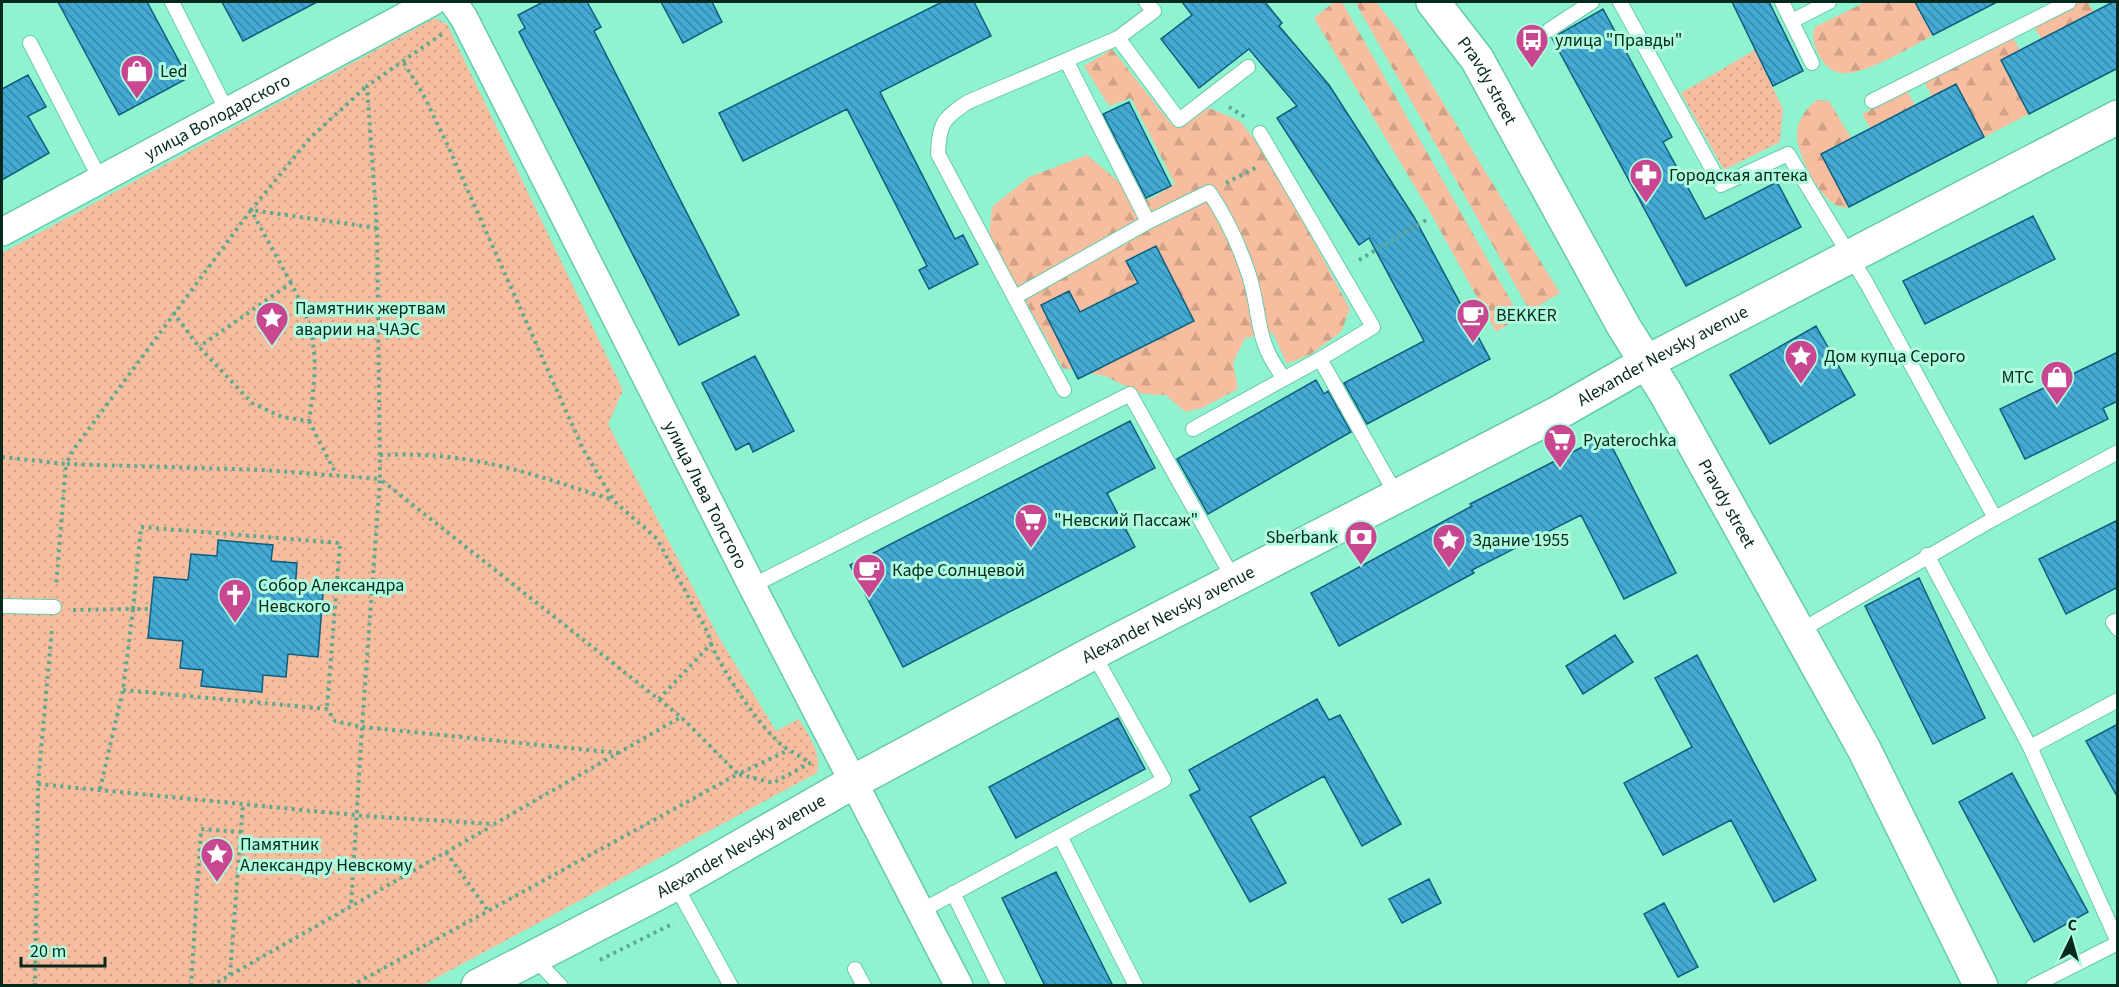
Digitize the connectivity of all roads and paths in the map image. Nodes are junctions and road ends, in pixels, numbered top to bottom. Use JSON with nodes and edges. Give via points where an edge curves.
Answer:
{"nodes":[{"id":1,"x":172,"y":2,"type":"edge"},
{"id":2,"x":432,"y":2,"type":"edge"},
{"id":3,"x":1146,"y":2,"type":"edge"},
{"id":4,"x":1433,"y":2,"type":"edge"},
{"id":5,"x":1592,"y":2,"type":"edge"},
{"id":6,"x":1620,"y":2,"type":"edge"},
{"id":7,"x":1782,"y":2,"type":"edge"},
{"id":8,"x":1829,"y":2,"type":"edge"},
{"id":9,"x":2069,"y":2,"type":"edge"},
{"id":10,"x":459,"y":10,"type":"edge"},
{"id":11,"x":1792,"y":21,"type":"junction"},
{"id":12,"x":1549,"y":30,"type":"dead end"},
{"id":13,"x":1118,"y":38,"type":"junction"},
{"id":14,"x":30,"y":43,"type":"dead end"},
{"id":15,"x":1066,"y":60,"type":"junction"},
{"id":16,"x":404,"y":63,"type":"junction"},
{"id":17,"x":1812,"y":63,"type":"dead end"},
{"id":18,"x":1248,"y":67,"type":"dead end"},
{"id":19,"x":367,"y":86,"type":"junction"},
{"id":20,"x":1209,"y":97,"type":"junction"},
{"id":21,"x":1872,"y":101,"type":"dead end"},
{"id":22,"x":227,"y":111,"type":"junction"},
{"id":23,"x":2118,"y":117,"type":"edge"},
{"id":24,"x":1260,"y":134,"type":"joint"},
{"id":25,"x":1274,"y":158,"type":"junction"},
{"id":26,"x":100,"y":179,"type":"junction"},
{"id":27,"x":1209,"y":192,"type":"junction"},
{"id":28,"x":251,"y":210,"type":"junction"},
{"id":29,"x":1428,"y":219,"type":"dead end"},
{"id":30,"x":1148,"y":222,"type":"junction"},
{"id":31,"x":377,"y":228,"type":"junction"},
{"id":32,"x":2,"y":232,"type":"edge"},
{"id":33,"x":1851,"y":258,"type":"junction"},
{"id":34,"x":1340,"y":271,"type":"junction"},
{"id":35,"x":291,"y":283,"type":"junction"},
{"id":36,"x":1015,"y":297,"type":"junction"},
{"id":37,"x":173,"y":312,"type":"junction"},
{"id":38,"x":199,"y":347,"type":"junction"},
{"id":39,"x":1320,"y":359,"type":"junction"},
{"id":40,"x":1647,"y":362,"type":"junction"},
{"id":41,"x":1284,"y":378,"type":"junction"},
{"id":42,"x":1064,"y":390,"type":"dead end"},
{"id":43,"x":309,"y":421,"type":"junction"},
{"id":44,"x":1193,"y":429,"type":"dead end"},
{"id":45,"x":2118,"y":452,"type":"edge"},
{"id":46,"x":380,"y":456,"type":"junction"},
{"id":47,"x":2,"y":457,"type":"edge"},
{"id":48,"x":66,"y":464,"type":"junction"},
{"id":49,"x":336,"y":474,"type":"junction"},
{"id":50,"x":380,"y":479,"type":"junction"},
{"id":51,"x":1397,"y":496,"type":"junction"},
{"id":52,"x":614,"y":501,"type":"junction"},
{"id":53,"x":1995,"y":518,"type":"junction"},
{"id":54,"x":1927,"y":555,"type":"junction"},
{"id":55,"x":1234,"y":580,"type":"junction"},
{"id":56,"x":752,"y":586,"type":"junction"},
{"id":57,"x":2,"y":606,"type":"edge"},
{"id":58,"x":54,"y":607,"type":"junction"},
{"id":59,"x":133,"y":609,"type":"junction"},
{"id":60,"x":151,"y":609,"type":"dead end"},
{"id":61,"x":2118,"y":620,"type":"edge"},
{"id":62,"x":2118,"y":629,"type":"edge"},
{"id":63,"x":1796,"y":632,"type":"junction"},
{"id":64,"x":711,"y":644,"type":"junction"},
{"id":65,"x":1093,"y":653,"type":"junction"},
{"id":66,"x":123,"y":690,"type":"junction"},
{"id":67,"x":658,"y":699,"type":"junction"},
{"id":68,"x":2118,"y":700,"type":"edge"},
{"id":69,"x":327,"y":709,"type":"junction"},
{"id":70,"x":681,"y":717,"type":"junction"},
{"id":71,"x":362,"y":727,"type":"junction"},
{"id":72,"x":2030,"y":747,"type":"junction"},
{"id":73,"x":838,"y":748,"type":"junction"},
{"id":74,"x":789,"y":750,"type":"junction"},
{"id":75,"x":619,"y":753,"type":"junction"},
{"id":76,"x":811,"y":763,"type":"junction"},
{"id":77,"x":738,"y":774,"type":"junction"},
{"id":78,"x":855,"y":781,"type":"junction"},
{"id":79,"x":38,"y":784,"type":"junction"},
{"id":80,"x":100,"y":789,"type":"junction"},
{"id":81,"x":243,"y":803,"type":"junction"},
{"id":82,"x":356,"y":815,"type":"junction"},
{"id":83,"x":494,"y":824,"type":"junction"},
{"id":84,"x":241,"y":832,"type":"junction"},
{"id":85,"x":1060,"y":836,"type":"junction"},
{"id":86,"x":446,"y":852,"type":"junction"},
{"id":87,"x":675,"y":884,"type":"junction"},
{"id":88,"x":953,"y":893,"type":"junction"},
{"id":89,"x":351,"y":906,"type":"junction"},
{"id":90,"x":488,"y":911,"type":"junction"},
{"id":91,"x":919,"y":912,"type":"junction"},
{"id":92,"x":2118,"y":943,"type":"edge"},
{"id":93,"x":534,"y":957,"type":"junction"},
{"id":94,"x":855,"y":969,"type":"dead end"},
{"id":95,"x":230,"y":975,"type":"junction"},
{"id":96,"x":35,"y":986,"type":"edge"},
{"id":97,"x":191,"y":986,"type":"edge"},
{"id":98,"x":211,"y":986,"type":"edge"},
{"id":99,"x":351,"y":986,"type":"edge"},
{"id":100,"x":478,"y":986,"type":"edge"},
{"id":101,"x":561,"y":986,"type":"edge"},
{"id":102,"x":731,"y":986,"type":"edge"},
{"id":103,"x":864,"y":986,"type":"edge"},
{"id":104,"x":959,"y":986,"type":"edge"},
{"id":105,"x":999,"y":986,"type":"edge"},
{"id":106,"x":1136,"y":986,"type":"edge"},
{"id":107,"x":1982,"y":986,"type":"edge"},
{"id":108,"x":2033,"y":986,"type":"edge"}],
"edges":[{"from":1,"to":22,"type":"lane"},
{"from":2,"to":22,"type":"street","name":"улица Володарского"},
{"from":3,"to":13,"type":"lane","via":[[1154,11]]},
{"from":4,"to":40,"type":"main road","name":"Pravdy street","via":[[1477,59]]},
{"from":5,"to":12,"type":"lane"},
{"from":6,"to":33,"type":"lane","via":[[1721,185],[1788,154]]},
{"from":7,"to":11,"type":"lane"},
{"from":8,"to":11,"type":"lane"},
{"from":9,"to":21,"type":"lane"},
{"from":10,"to":16,"type":"path"},
{"from":10,"to":56,"type":"street","name":"улица Льва Толстого"},
{"from":11,"to":17,"type":"lane"},
{"from":13,"to":15,"type":"lane"},
{"from":13,"to":20,"type":"lane","via":[[1179,120]]},
{"from":14,"to":26,"type":"lane"},
{"from":15,"to":30,"type":"lane"},
{"from":15,"to":36,"type":"lane","via":[[968,102],[946,116],[939,134],[938,154]]},
{"from":16,"to":19,"type":"path"},
{"from":16,"to":52,"type":"path","via":[[448,146],[583,449]]},
{"from":18,"to":20,"type":"lane"},
{"from":19,"to":28,"type":"path","via":[[310,138]]},
{"from":19,"to":31,"type":"path"},
{"from":20,"to":24,"type":"path","via":[[1244,114]]},
{"from":22,"to":26,"type":"street","name":"улица Володарского"},
{"from":23,"to":33,"type":"main road","name":"Alexander Nevsky avenue"},
{"from":24,"to":25,"type":"lane"},
{"from":25,"to":27,"type":"path"},
{"from":25,"to":34,"type":"lane"},
{"from":26,"to":32,"type":"street","name":"улица Володарского"},
{"from":27,"to":30,"type":"lane"},
{"from":27,"to":41,"type":"lane","via":[[1235,236],[1250,277],[1260,334],[1271,362]]},
{"from":28,"to":31,"type":"path"},
{"from":28,"to":35,"type":"path"},
{"from":28,"to":37,"type":"path"},
{"from":29,"to":34,"type":"path"},
{"from":30,"to":36,"type":"lane"},
{"from":31,"to":46,"type":"path"},
{"from":33,"to":40,"type":"main road","name":"Alexander Nevsky avenue"},
{"from":33,"to":53,"type":"lane"},
{"from":34,"to":39,"type":"lane","via":[[1373,327]]},
{"from":35,"to":38,"type":"path"},
{"from":35,"to":43,"type":"path","via":[[311,326],[316,374]]},
{"from":36,"to":42,"type":"lane"},
{"from":37,"to":38,"type":"path"},
{"from":37,"to":48,"type":"path"},
{"from":38,"to":43,"type":"path","via":[[252,403],[282,417]]},
{"from":39,"to":41,"type":"lane"},
{"from":39,"to":51,"type":"lane"},
{"from":40,"to":51,"type":"main road","name":"Alexander Nevsky avenue"},
{"from":40,"to":63,"type":"main road","name":"Pravdy street"},
{"from":41,"to":44,"type":"lane"},
{"from":43,"to":49,"type":"path"},
{"from":45,"to":53,"type":"lane"},
{"from":46,"to":50,"type":"path"},
{"from":46,"to":52,"type":"path","via":[[450,456],[483,461],[520,469]]},
{"from":47,"to":48,"type":"path"},
{"from":48,"to":49,"type":"path"},
{"from":48,"to":58,"type":"path"},
{"from":49,"to":50,"type":"path"},
{"from":50,"to":67,"type":"path"},
{"from":50,"to":71,"type":"path"},
{"from":51,"to":55,"type":"main road","name":"Alexander Nevsky avenue"},
{"from":52,"to":64,"type":"path","via":[[657,539]]},
{"from":53,"to":54,"type":"lane"},
{"from":54,"to":63,"type":"lane"},
{"from":54,"to":72,"type":"lane"},
{"from":55,"to":56,"type":"lane","via":[[1131,394]]},
{"from":55,"to":65,"type":"main road","name":"Alexander Nevsky avenue"},
{"from":56,"to":73,"type":"street","name":"улица Льва Толстого"},
{"from":57,"to":58,"type":"lane"},
{"from":58,"to":59,"type":"path"},
{"from":58,"to":79,"type":"path"},
{"from":59,"to":60,"type":"path"},
{"from":59,"to":66,"type":"path"},
{"from":59,"to":69,"type":"path","via":[[141,527],[340,543]]},
{"from":61,"to":62,"type":"lane","via":[[2113,622]]},
{"from":63,"to":107,"type":"main road","name":"Pravdy street","via":[[1864,749]]},
{"from":64,"to":67,"type":"path"},
{"from":64,"to":74,"type":"path","via":[[719,664],[765,727]]},
{"from":65,"to":78,"type":"main road","name":"Alexander Nevsky avenue"},
{"from":65,"to":85,"type":"lane","via":[[1164,780]]},
{"from":66,"to":69,"type":"path"},
{"from":66,"to":80,"type":"path"},
{"from":67,"to":70,"type":"path"},
{"from":68,"to":72,"type":"lane"},
{"from":69,"to":71,"type":"path","via":[[335,721]]},
{"from":70,"to":75,"type":"path"},
{"from":70,"to":77,"type":"path"},
{"from":71,"to":75,"type":"path"},
{"from":71,"to":82,"type":"path"},
{"from":72,"to":92,"type":"lane"},
{"from":73,"to":76,"type":"path"},
{"from":73,"to":78,"type":"street","name":"улица Льва Толстого"},
{"from":74,"to":76,"type":"path"},
{"from":74,"to":77,"type":"path"},
{"from":75,"to":83,"type":"path"},
{"from":76,"to":77,"type":"path","via":[[773,783]]},
{"from":77,"to":90,"type":"path"},
{"from":78,"to":87,"type":"main road","name":"Alexander Nevsky avenue"},
{"from":78,"to":91,"type":"street","name":"улица Льва Толстого"},
{"from":79,"to":80,"type":"path"},
{"from":79,"to":96,"type":"path"},
{"from":80,"to":81,"type":"path"},
{"from":81,"to":82,"type":"path"},
{"from":81,"to":84,"type":"path"},
{"from":82,"to":83,"type":"path"},
{"from":82,"to":89,"type":"path"},
{"from":83,"to":86,"type":"path"},
{"from":84,"to":95,"type":"path"},
{"from":84,"to":97,"type":"path","via":[[201,830]]},
{"from":85,"to":88,"type":"lane"},
{"from":85,"to":106,"type":"lane"},
{"from":86,"to":89,"type":"path"},
{"from":86,"to":90,"type":"path"},
{"from":87,"to":93,"type":"main road","name":"Alexander Nevsky avenue"},
{"from":87,"to":102,"type":"lane"},
{"from":88,"to":91,"type":"lane"},
{"from":88,"to":105,"type":"lane"},
{"from":89,"to":95,"type":"path"},
{"from":90,"to":99,"type":"path"},
{"from":91,"to":104,"type":"street","name":"улица Льва Толстого"},
{"from":92,"to":108,"type":"lane"},
{"from":93,"to":100,"type":"main road","name":"Alexander Nevsky avenue"},
{"from":93,"to":101,"type":"lane"},
{"from":94,"to":103,"type":"lane"},
{"from":95,"to":98,"type":"path"}]}
